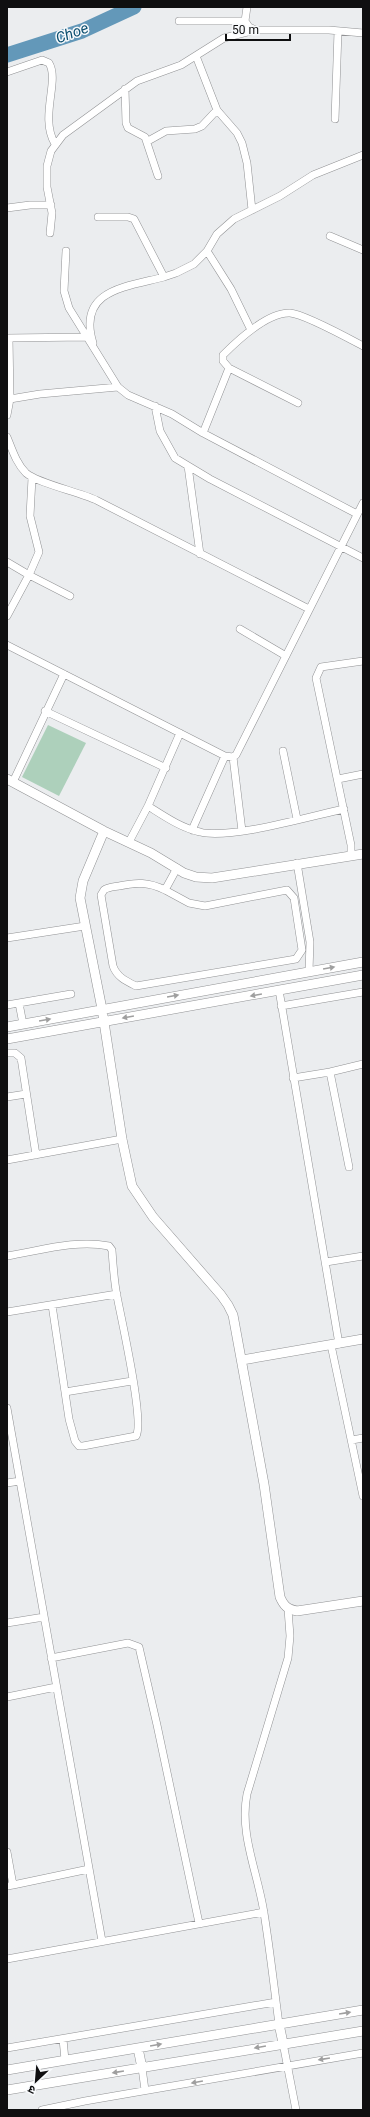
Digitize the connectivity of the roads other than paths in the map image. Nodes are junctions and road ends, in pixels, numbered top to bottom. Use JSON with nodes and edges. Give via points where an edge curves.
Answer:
{"nodes":[{"id":1,"x":247,"y":7,"type":"edge"},
{"id":2,"x":179,"y":21,"type":"dead end"},
{"id":3,"x":245,"y":21,"type":"junction"},
{"id":4,"x":256,"y":30,"type":"junction"},
{"id":5,"x":338,"y":31,"type":"junction"},
{"id":6,"x":363,"y":33,"type":"edge"},
{"id":7,"x":196,"y":56,"type":"junction"},
{"id":8,"x":7,"y":72,"type":"edge"},
{"id":9,"x":125,"y":89,"type":"junction"},
{"id":10,"x":217,"y":110,"type":"junction"},
{"id":11,"x":335,"y":119,"type":"dead end"},
{"id":12,"x":148,"y":141,"type":"junction"},
{"id":13,"x":55,"y":144,"type":"junction"},
{"id":14,"x":363,"y":155,"type":"edge"},
{"id":15,"x":158,"y":176,"type":"dead end"},
{"id":16,"x":51,"y":205,"type":"junction"},
{"id":17,"x":7,"y":208,"type":"edge"},
{"id":18,"x":252,"y":210,"type":"junction"},
{"id":19,"x":98,"y":217,"type":"dead end"},
{"id":20,"x":50,"y":233,"type":"dead end"},
{"id":21,"x":330,"y":236,"type":"dead end"},
{"id":22,"x":363,"y":250,"type":"edge"},
{"id":23,"x":66,"y":251,"type":"dead end"},
{"id":24,"x":207,"y":251,"type":"junction"},
{"id":25,"x":164,"y":277,"type":"junction"},
{"id":26,"x":251,"y":330,"type":"junction"},
{"id":27,"x":87,"y":337,"type":"junction"},
{"id":28,"x":8,"y":338,"type":"edge"},
{"id":29,"x":363,"y":346,"type":"edge"},
{"id":30,"x":94,"y":347,"type":"junction"},
{"id":31,"x":230,"y":368,"type":"junction"},
{"id":32,"x":118,"y":387,"type":"junction"},
{"id":33,"x":10,"y":399,"type":"junction"},
{"id":34,"x":298,"y":404,"type":"dead end"},
{"id":35,"x":155,"y":406,"type":"junction"},
{"id":36,"x":7,"y":415,"type":"edge"},
{"id":37,"x":203,"y":433,"type":"junction"},
{"id":38,"x":7,"y":437,"type":"edge"},
{"id":39,"x":188,"y":466,"type":"junction"},
{"id":40,"x":32,"y":478,"type":"junction"},
{"id":41,"x":363,"y":503,"type":"edge"},
{"id":42,"x":357,"y":514,"type":"junction"},
{"id":43,"x":340,"y":547,"type":"junction"},
{"id":44,"x":200,"y":554,"type":"junction"},
{"id":45,"x":363,"y":558,"type":"edge"},
{"id":46,"x":7,"y":562,"type":"edge"},
{"id":47,"x":29,"y":575,"type":"junction"},
{"id":48,"x":70,"y":596,"type":"dead end"},
{"id":49,"x":309,"y":609,"type":"junction"},
{"id":50,"x":7,"y":616,"type":"edge"},
{"id":51,"x":240,"y":629,"type":"dead end"},
{"id":52,"x":7,"y":645,"type":"edge"},
{"id":53,"x":286,"y":656,"type":"junction"},
{"id":54,"x":363,"y":661,"type":"edge"},
{"id":55,"x":64,"y":674,"type":"junction"},
{"id":56,"x":45,"y":711,"type":"junction"},
{"id":57,"x":180,"y":733,"type":"junction"},
{"id":58,"x":283,"y":751,"type":"dead end"},
{"id":59,"x":225,"y":756,"type":"junction"},
{"id":60,"x":233,"y":758,"type":"junction"},
{"id":61,"x":166,"y":768,"type":"junction"},
{"id":62,"x":363,"y":774,"type":"edge"},
{"id":63,"x":338,"y":779,"type":"junction"},
{"id":64,"x":10,"y":781,"type":"edge"},
{"id":65,"x":148,"y":806,"type":"junction"},
{"id":66,"x":344,"y":809,"type":"junction"},
{"id":67,"x":296,"y":819,"type":"junction"},
{"id":68,"x":192,"y":830,"type":"junction"},
{"id":69,"x":104,"y":831,"type":"junction"},
{"id":70,"x":242,"y":831,"type":"junction"},
{"id":71,"x":129,"y":842,"type":"junction"},
{"id":72,"x":363,"y":854,"type":"edge"},
{"id":73,"x":351,"y":856,"type":"junction"},
{"id":74,"x":297,"y":863,"type":"junction"},
{"id":75,"x":177,"y":868,"type":"junction"},
{"id":76,"x":165,"y":890,"type":"junction"},
{"id":77,"x":86,"y":926,"type":"junction"},
{"id":78,"x":7,"y":938,"type":"edge"},
{"id":79,"x":363,"y":962,"type":"edge"},
{"id":80,"x":309,"y":971,"type":"junction"},
{"id":81,"x":363,"y":974,"type":"edge"},
{"id":82,"x":279,"y":990,"type":"junction"},
{"id":83,"x":363,"y":992,"type":"edge"},
{"id":84,"x":71,"y":994,"type":"dead end"},
{"id":85,"x":19,"y":1003,"type":"junction"},
{"id":86,"x":7,"y":1005,"type":"edge"},
{"id":87,"x":280,"y":1006,"type":"junction"},
{"id":88,"x":102,"y":1009,"type":"junction"},
{"id":89,"x":104,"y":1021,"type":"junction"},
{"id":90,"x":23,"y":1024,"type":"junction"},
{"id":91,"x":7,"y":1027,"type":"edge"},
{"id":92,"x":7,"y":1039,"type":"edge"},
{"id":93,"x":7,"y":1053,"type":"edge"},
{"id":94,"x":363,"y":1064,"type":"edge"},
{"id":95,"x":330,"y":1072,"type":"junction"},
{"id":96,"x":293,"y":1078,"type":"junction"},
{"id":97,"x":26,"y":1094,"type":"junction"},
{"id":98,"x":7,"y":1097,"type":"edge"},
{"id":99,"x":122,"y":1139,"type":"junction"},
{"id":100,"x":36,"y":1155,"type":"junction"},
{"id":101,"x":7,"y":1160,"type":"edge"},
{"id":102,"x":349,"y":1167,"type":"dead end"},
{"id":103,"x":7,"y":1256,"type":"edge"},
{"id":104,"x":363,"y":1256,"type":"edge"},
{"id":105,"x":326,"y":1262,"type":"junction"},
{"id":106,"x":116,"y":1294,"type":"junction"},
{"id":107,"x":52,"y":1304,"type":"junction"},
{"id":108,"x":7,"y":1312,"type":"edge"},
{"id":109,"x":363,"y":1339,"type":"edge"},
{"id":110,"x":335,"y":1344,"type":"junction"},
{"id":111,"x":242,"y":1360,"type":"junction"},
{"id":112,"x":132,"y":1381,"type":"junction"},
{"id":113,"x":65,"y":1392,"type":"junction"},
{"id":114,"x":7,"y":1408,"type":"edge"},
{"id":115,"x":363,"y":1438,"type":"edge"},
{"id":116,"x":352,"y":1440,"type":"junction"},
{"id":117,"x":20,"y":1481,"type":"junction"},
{"id":118,"x":7,"y":1483,"type":"edge"},
{"id":119,"x":363,"y":1496,"type":"edge"},
{"id":120,"x":363,"y":1601,"type":"edge"},
{"id":121,"x":288,"y":1609,"type":"junction"},
{"id":122,"x":44,"y":1617,"type":"junction"},
{"id":123,"x":7,"y":1623,"type":"edge"},
{"id":124,"x":51,"y":1658,"type":"junction"},
{"id":125,"x":56,"y":1687,"type":"junction"},
{"id":126,"x":7,"y":1697,"type":"edge"},
{"id":127,"x":7,"y":1852,"type":"edge"},
{"id":128,"x":89,"y":1868,"type":"junction"},
{"id":129,"x":10,"y":1885,"type":"edge"},
{"id":130,"x":264,"y":1912,"type":"junction"},
{"id":131,"x":199,"y":1923,"type":"junction"},
{"id":132,"x":102,"y":1941,"type":"junction"},
{"id":133,"x":7,"y":1959,"type":"edge"},
{"id":134,"x":276,"y":2002,"type":"junction"},
{"id":135,"x":363,"y":2010,"type":"edge"},
{"id":136,"x":279,"y":2024,"type":"junction"},
{"id":137,"x":363,"y":2031,"type":"edge"},
{"id":138,"x":63,"y":2039,"type":"junction"},
{"id":139,"x":283,"y":2044,"type":"junction"},
{"id":140,"x":7,"y":2048,"type":"edge"},
{"id":141,"x":138,"y":2048,"type":"junction"},
{"id":142,"x":363,"y":2053,"type":"edge"},
{"id":143,"x":65,"y":2060,"type":"junction"},
{"id":144,"x":289,"y":2065,"type":"junction"},
{"id":145,"x":142,"y":2068,"type":"junction"},
{"id":146,"x":7,"y":2070,"type":"edge"},
{"id":147,"x":7,"y":2090,"type":"edge"},
{"id":148,"x":145,"y":2090,"type":"junction"},
{"id":149,"x":42,"y":2110,"type":"edge"},
{"id":150,"x":296,"y":2110,"type":"edge"}],
"edges":[{"from":1,"to":3,"type":"street"},
{"from":2,"to":3,"type":"street"},
{"from":3,"to":4,"type":"street","via":[[249,27]]},
{"from":4,"to":5,"type":"street"},
{"from":4,"to":7,"type":"street","via":[[224,38]]},
{"from":5,"to":6,"type":"street"},
{"from":5,"to":11,"type":"street"},
{"from":7,"to":9,"type":"street","via":[[172,69],[137,81]]},
{"from":7,"to":10,"type":"street"},
{"from":8,"to":13,"type":"street","via":[[42,60],[49,62],[52,73],[48,129]]},
{"from":9,"to":12,"type":"street","via":[[128,128]]},
{"from":9,"to":13,"type":"street","via":[[63,135]]},
{"from":10,"to":12,"type":"street","via":[[202,126],[195,129],[166,131]]},
{"from":10,"to":18,"type":"street","via":[[237,133],[242,143]]},
{"from":12,"to":15,"type":"street"},
{"from":13,"to":16,"type":"street","via":[[46,166]]},
{"from":14,"to":18,"type":"street","via":[[314,175]]},
{"from":16,"to":17,"type":"street"},
{"from":16,"to":20,"type":"street"},
{"from":18,"to":24,"type":"street","via":[[224,226]]},
{"from":19,"to":25,"type":"street","via":[[134,219]]},
{"from":21,"to":22,"type":"street"},
{"from":23,"to":27,"type":"street","via":[[64,291],[69,308]]},
{"from":24,"to":25,"type":"street","via":[[194,264]]},
{"from":24,"to":26,"type":"street","via":[[231,289]]},
{"from":25,"to":30,"type":"street","via":[[121,289],[98,300],[88,323]]},
{"from":26,"to":29,"type":"street","via":[[276,316],[290,313]]},
{"from":26,"to":31,"type":"street","via":[[223,355],[223,361]]},
{"from":27,"to":28,"type":"street"},
{"from":27,"to":30,"type":"street"},
{"from":28,"to":33,"type":"street"},
{"from":30,"to":32,"type":"street"},
{"from":31,"to":34,"type":"street"},
{"from":31,"to":37,"type":"street"},
{"from":32,"to":33,"type":"street"},
{"from":32,"to":35,"type":"street","via":[[128,395]]},
{"from":33,"to":36,"type":"street"},
{"from":35,"to":37,"type":"street"},
{"from":35,"to":39,"type":"street","via":[[160,431],[166,444],[175,458]]},
{"from":37,"to":42,"type":"street"},
{"from":38,"to":40,"type":"street","via":[[19,464]]},
{"from":39,"to":43,"type":"street"},
{"from":39,"to":44,"type":"street"},
{"from":40,"to":44,"type":"street","via":[[84,495]]},
{"from":40,"to":47,"type":"street","via":[[30,516],[39,552]]},
{"from":41,"to":42,"type":"street"},
{"from":42,"to":43,"type":"street"},
{"from":43,"to":45,"type":"street"},
{"from":43,"to":49,"type":"street"},
{"from":44,"to":49,"type":"street"},
{"from":46,"to":47,"type":"street"},
{"from":47,"to":48,"type":"street"},
{"from":47,"to":50,"type":"street"},
{"from":49,"to":53,"type":"street"},
{"from":51,"to":53,"type":"street"},
{"from":52,"to":55,"type":"street"},
{"from":53,"to":60,"type":"street"},
{"from":54,"to":63,"type":"street","via":[[321,667],[316,678]]},
{"from":55,"to":56,"type":"street"},
{"from":55,"to":57,"type":"street"},
{"from":56,"to":61,"type":"street"},
{"from":56,"to":64,"type":"street"},
{"from":57,"to":59,"type":"street"},
{"from":57,"to":61,"type":"street"},
{"from":58,"to":67,"type":"street"},
{"from":59,"to":60,"type":"street"},
{"from":59,"to":68,"type":"street"},
{"from":60,"to":70,"type":"street"},
{"from":61,"to":65,"type":"street"},
{"from":62,"to":63,"type":"street"},
{"from":63,"to":66,"type":"street"},
{"from":64,"to":69,"type":"main road"},
{"from":65,"to":68,"type":"street"},
{"from":65,"to":71,"type":"street"},
{"from":66,"to":67,"type":"street"},
{"from":66,"to":73,"type":"street"},
{"from":67,"to":70,"type":"street"},
{"from":68,"to":70,"type":"street","via":[[202,833]]},
{"from":69,"to":71,"type":"main road"},
{"from":69,"to":77,"type":"main road","via":[[83,882],[80,898]]},
{"from":71,"to":75,"type":"main road"},
{"from":72,"to":73,"type":"main road"},
{"from":73,"to":74,"type":"main road"},
{"from":74,"to":75,"type":"main road","via":[[212,878],[196,877]]},
{"from":74,"to":80,"type":"street","via":[[310,942]]},
{"from":75,"to":76,"type":"street"},
{"from":76,"to":76,"type":"street","via":[[153,884],[131,883],[104,890],[101,895],[113,966],[126,982],[136,986],[296,959],[302,950],[294,898],[287,890],[204,906],[189,903]]},
{"from":77,"to":78,"type":"street"},
{"from":77,"to":88,"type":"main road"},
{"from":80,"to":79,"type":"main road","one_way":true},
{"from":88,"to":80,"type":"main road","one_way":true},
{"from":81,"to":82,"type":"main road"},
{"from":82,"to":87,"type":"street"},
{"from":82,"to":89,"type":"main road","one_way":true},
{"from":83,"to":87,"type":"street"},
{"from":84,"to":85,"type":"street"},
{"from":85,"to":86,"type":"street"},
{"from":85,"to":90,"type":"street"},
{"from":87,"to":96,"type":"street"},
{"from":88,"to":89,"type":"main road"},
{"from":90,"to":88,"type":"main road","one_way":true},
{"from":89,"to":92,"type":"main road"},
{"from":89,"to":99,"type":"main road"},
{"from":90,"to":91,"type":"main road"},
{"from":93,"to":97,"type":"street","via":[[15,1052],[21,1058]]},
{"from":94,"to":95,"type":"street"},
{"from":95,"to":96,"type":"street"},
{"from":95,"to":102,"type":"street"},
{"from":96,"to":105,"type":"street"},
{"from":97,"to":98,"type":"street"},
{"from":97,"to":100,"type":"street"},
{"from":99,"to":100,"type":"street"},
{"from":99,"to":111,"type":"main road","via":[[128,1174],[138,1198],[228,1305],[233,1315]]},
{"from":100,"to":101,"type":"street"},
{"from":103,"to":106,"type":"street","via":[[90,1244],[109,1246],[112,1250]]},
{"from":104,"to":105,"type":"street"},
{"from":105,"to":110,"type":"street"},
{"from":106,"to":107,"type":"street"},
{"from":106,"to":112,"type":"street"},
{"from":107,"to":108,"type":"street"},
{"from":107,"to":113,"type":"street"},
{"from":109,"to":110,"type":"main road"},
{"from":110,"to":111,"type":"main road"},
{"from":110,"to":116,"type":"street"},
{"from":111,"to":121,"type":"main road","via":[[264,1484],[280,1597]]},
{"from":112,"to":113,"type":"street"},
{"from":112,"to":113,"type":"street","via":[[139,1429],[136,1436],[83,1446],[79,1446],[75,1441]]},
{"from":114,"to":117,"type":"street"},
{"from":115,"to":116,"type":"street"},
{"from":116,"to":119,"type":"street"},
{"from":117,"to":118,"type":"street"},
{"from":117,"to":122,"type":"street"},
{"from":120,"to":121,"type":"main road","via":[[297,1611]]},
{"from":121,"to":130,"type":"street","via":[[288,1658],[243,1811]]},
{"from":122,"to":123,"type":"street"},
{"from":122,"to":124,"type":"street"},
{"from":124,"to":125,"type":"street"},
{"from":124,"to":131,"type":"street","via":[[128,1644],[139,1647]]},
{"from":125,"to":126,"type":"street"},
{"from":125,"to":128,"type":"street"},
{"from":127,"to":129,"type":"street"},
{"from":128,"to":129,"type":"street"},
{"from":128,"to":132,"type":"street"},
{"from":130,"to":131,"type":"street"},
{"from":130,"to":134,"type":"street"},
{"from":131,"to":132,"type":"street"},
{"from":132,"to":133,"type":"street"},
{"from":134,"to":136,"type":"street"},
{"from":134,"to":138,"type":"street"},
{"from":136,"to":135,"type":"main road","one_way":true},
{"from":136,"to":139,"type":"main road"},
{"from":141,"to":136,"type":"main road","one_way":true},
{"from":137,"to":139,"type":"main road"},
{"from":138,"to":140,"type":"street"},
{"from":138,"to":143,"type":"street"},
{"from":139,"to":144,"type":"street"},
{"from":139,"to":145,"type":"main road","one_way":true},
{"from":141,"to":143,"type":"main road"},
{"from":141,"to":145,"type":"main road"},
{"from":142,"to":144,"type":"street","one_way":true},
{"from":143,"to":146,"type":"main road"},
{"from":144,"to":148,"type":"street","one_way":true},
{"from":144,"to":150,"type":"street"},
{"from":145,"to":147,"type":"main road","one_way":true},
{"from":145,"to":148,"type":"street"},
{"from":148,"to":149,"type":"street"}]}
